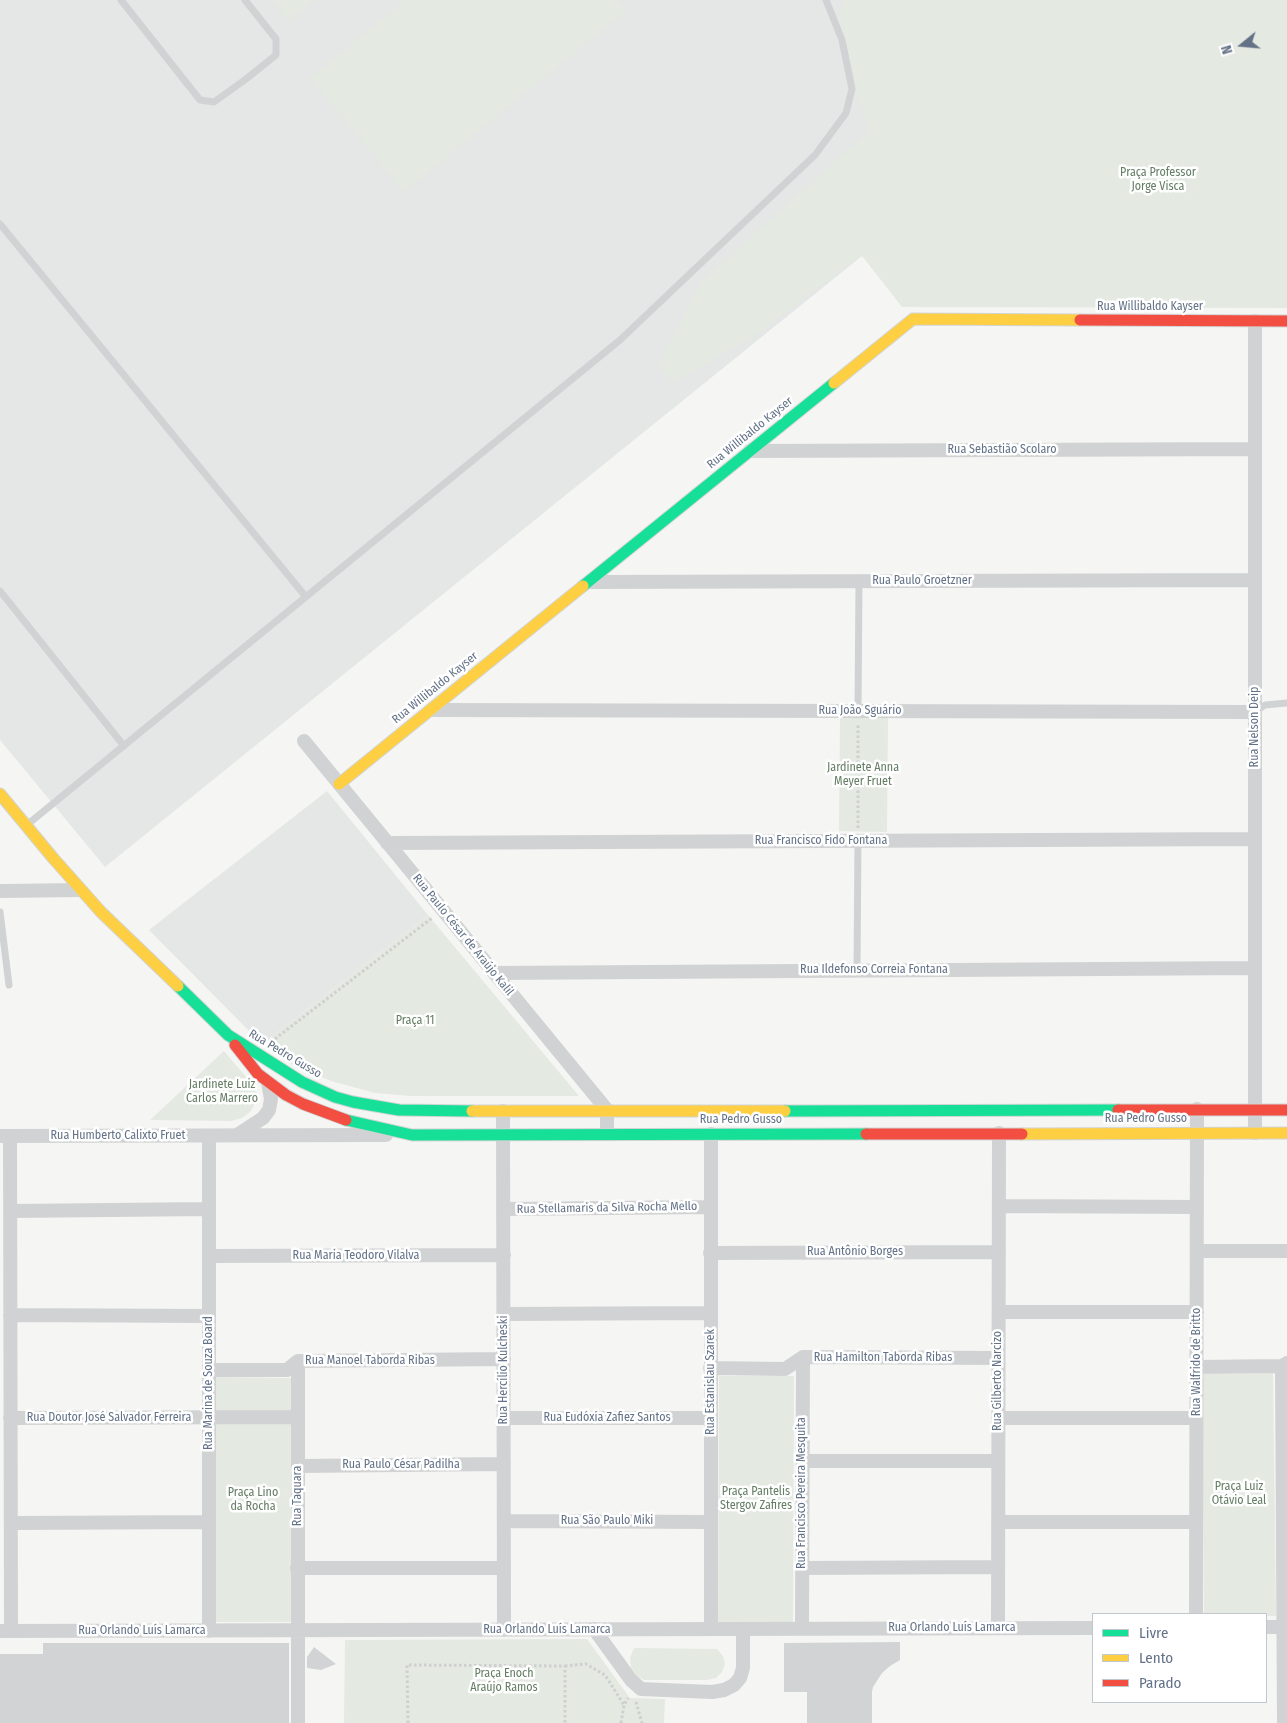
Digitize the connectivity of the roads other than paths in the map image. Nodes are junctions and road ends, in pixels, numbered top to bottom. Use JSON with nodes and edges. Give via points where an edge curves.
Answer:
{"nodes":[{"id":1,"x":121,"y":0,"type":"edge"},
{"id":2,"x":245,"y":0,"type":"edge"},
{"id":3,"x":826,"y":0,"type":"edge"},
{"id":4,"x":0,"y":224,"type":"edge"},
{"id":5,"x":1254,"y":321,"type":"junction"},
{"id":6,"x":1287,"y":321,"type":"edge"},
{"id":7,"x":1254,"y":450,"type":"junction"},
{"id":8,"x":750,"y":451,"type":"junction"},
{"id":9,"x":1255,"y":580,"type":"junction"},
{"id":10,"x":860,"y":581,"type":"junction"},
{"id":11,"x":589,"y":582,"type":"junction"},
{"id":12,"x":0,"y":591,"type":"edge"},
{"id":13,"x":306,"y":597,"type":"junction"},
{"id":14,"x":1287,"y":703,"type":"edge"},
{"id":15,"x":431,"y":710,"type":"junction"},
{"id":16,"x":858,"y":711,"type":"junction"},
{"id":17,"x":1255,"y":712,"type":"junction"},
{"id":18,"x":304,"y":740,"type":"dead end"},
{"id":19,"x":124,"y":746,"type":"junction"},
{"id":20,"x":339,"y":784,"type":"junction"},
{"id":21,"x":0,"y":794,"type":"edge"},
{"id":22,"x":26,"y":826,"type":"junction"},
{"id":23,"x":1255,"y":839,"type":"junction"},
{"id":24,"x":858,"y":841,"type":"junction"},
{"id":25,"x":387,"y":843,"type":"junction"},
{"id":26,"x":80,"y":890,"type":"junction"},
{"id":27,"x":0,"y":891,"type":"edge"},
{"id":28,"x":0,"y":912,"type":"edge"},
{"id":29,"x":1255,"y":968,"type":"junction"},
{"id":30,"x":857,"y":970,"type":"junction"},
{"id":31,"x":494,"y":973,"type":"junction"},
{"id":32,"x":9,"y":984,"type":"dead end"},
{"id":33,"x":228,"y":1035,"type":"junction"},
{"id":34,"x":268,"y":1083,"type":"junction"},
{"id":35,"x":607,"y":1110,"type":"junction"},
{"id":36,"x":1197,"y":1110,"type":"junction"},
{"id":37,"x":1255,"y":1110,"type":"junction"},
{"id":38,"x":1287,"y":1110,"type":"edge"},
{"id":39,"x":503,"y":1111,"type":"junction"},
{"id":40,"x":999,"y":1133,"type":"junction"},
{"id":41,"x":1197,"y":1133,"type":"junction"},
{"id":42,"x":1255,"y":1133,"type":"junction"},
{"id":43,"x":1287,"y":1133,"type":"edge"},
{"id":44,"x":607,"y":1134,"type":"junction"},
{"id":45,"x":710,"y":1134,"type":"junction"},
{"id":46,"x":412,"y":1135,"type":"junction"},
{"id":47,"x":504,"y":1135,"type":"junction"},
{"id":48,"x":5,"y":1136,"type":"edge"},
{"id":49,"x":209,"y":1136,"type":"junction"},
{"id":50,"x":237,"y":1136,"type":"junction"},
{"id":51,"x":999,"y":1206,"type":"junction"},
{"id":52,"x":711,"y":1207,"type":"junction"},
{"id":53,"x":1197,"y":1207,"type":"junction"},
{"id":54,"x":209,"y":1209,"type":"junction"},
{"id":55,"x":503,"y":1209,"type":"junction"},
{"id":56,"x":10,"y":1211,"type":"junction"},
{"id":57,"x":1197,"y":1251,"type":"junction"},
{"id":58,"x":1287,"y":1251,"type":"edge"},
{"id":59,"x":999,"y":1252,"type":"junction"},
{"id":60,"x":710,"y":1253,"type":"junction"},
{"id":61,"x":504,"y":1255,"type":"junction"},
{"id":62,"x":209,"y":1256,"type":"junction"},
{"id":63,"x":5,"y":1257,"type":"edge"},
{"id":64,"x":710,"y":1312,"type":"junction"},
{"id":65,"x":998,"y":1312,"type":"junction"},
{"id":66,"x":1197,"y":1312,"type":"junction"},
{"id":67,"x":504,"y":1314,"type":"junction"},
{"id":68,"x":10,"y":1315,"type":"junction"},
{"id":69,"x":209,"y":1316,"type":"junction"},
{"id":70,"x":5,"y":1358,"type":"edge"},
{"id":71,"x":803,"y":1358,"type":"junction"},
{"id":72,"x":998,"y":1358,"type":"junction"},
{"id":73,"x":504,"y":1360,"type":"junction"},
{"id":74,"x":298,"y":1361,"type":"junction"},
{"id":75,"x":1284,"y":1365,"type":"edge"},
{"id":76,"x":1197,"y":1367,"type":"junction"},
{"id":77,"x":710,"y":1368,"type":"junction"},
{"id":78,"x":209,"y":1370,"type":"junction"},
{"id":79,"x":209,"y":1417,"type":"junction"},
{"id":80,"x":298,"y":1417,"type":"junction"},
{"id":81,"x":10,"y":1418,"type":"junction"},
{"id":82,"x":504,"y":1418,"type":"junction"},
{"id":83,"x":710,"y":1418,"type":"junction"},
{"id":84,"x":998,"y":1418,"type":"junction"},
{"id":85,"x":1196,"y":1418,"type":"junction"},
{"id":86,"x":1285,"y":1460,"type":"edge"},
{"id":87,"x":803,"y":1461,"type":"junction"},
{"id":88,"x":998,"y":1461,"type":"junction"},
{"id":89,"x":5,"y":1463,"type":"edge"},
{"id":90,"x":504,"y":1464,"type":"junction"},
{"id":91,"x":298,"y":1466,"type":"junction"},
{"id":92,"x":504,"y":1521,"type":"junction"},
{"id":93,"x":209,"y":1522,"type":"junction"},
{"id":94,"x":711,"y":1522,"type":"junction"},
{"id":95,"x":998,"y":1522,"type":"junction"},
{"id":96,"x":1196,"y":1522,"type":"junction"},
{"id":97,"x":11,"y":1523,"type":"junction"},
{"id":98,"x":1285,"y":1562,"type":"edge"},
{"id":99,"x":998,"y":1567,"type":"junction"},
{"id":100,"x":298,"y":1568,"type":"junction"},
{"id":101,"x":504,"y":1568,"type":"junction"},
{"id":102,"x":802,"y":1568,"type":"junction"},
{"id":103,"x":5,"y":1570,"type":"edge"},
{"id":104,"x":1196,"y":1613,"type":"edge"},
{"id":105,"x":1267,"y":1627,"type":"edge"},
{"id":106,"x":1285,"y":1627,"type":"edge"},
{"id":107,"x":998,"y":1628,"type":"junction"},
{"id":108,"x":1092,"y":1628,"type":"edge"},
{"id":109,"x":711,"y":1629,"type":"junction"},
{"id":110,"x":743,"y":1629,"type":"junction"},
{"id":111,"x":802,"y":1629,"type":"junction"},
{"id":112,"x":298,"y":1630,"type":"junction"},
{"id":113,"x":504,"y":1630,"type":"junction"},
{"id":114,"x":594,"y":1630,"type":"junction"},
{"id":115,"x":5,"y":1631,"type":"edge"},
{"id":116,"x":209,"y":1631,"type":"junction"},
{"id":117,"x":298,"y":1723,"type":"edge"},
{"id":118,"x":1284,"y":1723,"type":"edge"}],
"edges":[{"from":1,"to":2,"type":"lane","via":[[200,100],[214,102],[276,55],[276,40]]},
{"from":3,"to":13,"type":"lane","via":[[842,40],[852,89],[846,114],[815,155],[620,340]]},
{"from":4,"to":13,"type":"lane"},
{"from":5,"to":6,"type":"main road","name":"Rua Willibaldo Kayser"},
{"from":5,"to":7,"type":"street","name":"Rua Nelson Deip"},
{"from":5,"to":8,"type":"main road","name":"Rua Willibaldo Kayser","via":[[913,319]]},
{"from":7,"to":8,"type":"street","name":"Rua Sebastião Scolaro"},
{"from":7,"to":9,"type":"street","name":"Rua Nelson Deip"},
{"from":8,"to":11,"type":"main road","name":"Rua Willibaldo Kayser"},
{"from":9,"to":10,"type":"street","name":"Rua Paulo Groetzner"},
{"from":9,"to":17,"type":"street","name":"Rua Nelson Deip"},
{"from":10,"to":11,"type":"street","name":"Rua Paulo Groetzner"},
{"from":10,"to":16,"type":"lane"},
{"from":11,"to":15,"type":"main road","name":"Rua Willibaldo Kayser"},
{"from":12,"to":19,"type":"lane"},
{"from":13,"to":19,"type":"lane"},
{"from":14,"to":17,"type":"lane","name":"Rua João Sguário","via":[[1265,705]]},
{"from":15,"to":16,"type":"street","name":"Rua João Sguário"},
{"from":15,"to":20,"type":"main road","name":"Rua Willibaldo Kayser"},
{"from":16,"to":17,"type":"street","name":"Rua João Sguário"},
{"from":17,"to":23,"type":"street","name":"Rua Nelson Deip"},
{"from":18,"to":20,"type":"street","name":"Rua Paulo César de Araújo Kalil"},
{"from":19,"to":22,"type":"lane"},
{"from":20,"to":25,"type":"street","name":"Rua Paulo César de Araújo Kalil"},
{"from":21,"to":22,"type":"main road","name":"Rua Pedro Gusso"},
{"from":22,"to":26,"type":"main road","name":"Rua Pedro Gusso"},
{"from":23,"to":24,"type":"street","name":"Rua Francisco Fido Fontana"},
{"from":23,"to":29,"type":"street","name":"Rua Nelson Deip"},
{"from":24,"to":25,"type":"street","name":"Rua Francisco Fido Fontana"},
{"from":24,"to":30,"type":"lane"},
{"from":25,"to":31,"type":"street","name":"Rua Paulo César de Araújo Kalil"},
{"from":26,"to":27,"type":"street"},
{"from":26,"to":33,"type":"main road","name":"Rua Pedro Gusso"},
{"from":28,"to":32,"type":"lane"},
{"from":29,"to":30,"type":"street","name":"Rua Ildefonso Correia Fontana"},
{"from":29,"to":37,"type":"street","name":"Rua Nelson Deip"},
{"from":30,"to":31,"type":"street","name":"Rua Ildefonso Correia Fontana"},
{"from":31,"to":35,"type":"street","name":"Rua Paulo César de Araújo Kalil"},
{"from":33,"to":34,"type":"main road","name":"Rua Pedro Gusso","via":[[248,1063]]},
{"from":33,"to":39,"type":"main road","name":"Rua Pedro Gusso","via":[[302,1082],[335,1097],[399,1110]]},
{"from":34,"to":46,"type":"main road","name":"Rua Pedro Gusso","via":[[324,1113]]},
{"from":34,"to":50,"type":"street","via":[[269,1110]]},
{"from":35,"to":36,"type":"main road","name":"Rua Pedro Gusso"},
{"from":35,"to":39,"type":"main road","name":"Rua Pedro Gusso"},
{"from":35,"to":44,"type":"street"},
{"from":36,"to":37,"type":"main road","name":"Rua Pedro Gusso"},
{"from":36,"to":41,"type":"street","name":"Rua Walfrido de Britto"},
{"from":37,"to":38,"type":"main road","name":"Rua Pedro Gusso"},
{"from":37,"to":42,"type":"street","name":"Rua Nelson Deip"},
{"from":39,"to":47,"type":"street","name":"Rua Hercílio Kulcheski"},
{"from":40,"to":41,"type":"main road","name":"Rua Pedro Gusso"},
{"from":40,"to":45,"type":"main road","name":"Rua Pedro Gusso"},
{"from":40,"to":51,"type":"street","name":"Rua Gilberto Narcizo"},
{"from":41,"to":42,"type":"main road","name":"Rua Pedro Gusso"},
{"from":41,"to":53,"type":"street","name":"Rua Walfrido de Britto"},
{"from":42,"to":43,"type":"main road","name":"Rua Pedro Gusso"},
{"from":44,"to":45,"type":"main road","name":"Rua Pedro Gusso"},
{"from":44,"to":47,"type":"main road","name":"Rua Pedro Gusso"},
{"from":45,"to":52,"type":"street","name":"Rua Estanislau Szarek"},
{"from":46,"to":47,"type":"main road","name":"Rua Pedro Gusso"},
{"from":46,"to":50,"type":"street","name":"Rua Humberto Calixto Fruet"},
{"from":47,"to":55,"type":"street","name":"Rua Hercílio Kulcheski"},
{"from":48,"to":49,"type":"street","name":"Rua Humberto Calixto Fruet"},
{"from":48,"to":56,"type":"street"},
{"from":49,"to":50,"type":"street","name":"Rua Humberto Calixto Fruet"},
{"from":49,"to":54,"type":"street","name":"Rua Marina de Souza Board"},
{"from":51,"to":53,"type":"street"},
{"from":51,"to":59,"type":"street","name":"Rua Gilberto Narcizo"},
{"from":52,"to":55,"type":"street","name":"Rua Stellamaris da Silva Rocha Mello"},
{"from":52,"to":60,"type":"street","name":"Rua Estanislau Szarek"},
{"from":53,"to":57,"type":"street","name":"Rua Walfrido de Britto"},
{"from":54,"to":56,"type":"street"},
{"from":54,"to":62,"type":"street","name":"Rua Marina de Souza Board"},
{"from":55,"to":61,"type":"street","name":"Rua Hercílio Kulcheski"},
{"from":56,"to":63,"type":"street"},
{"from":57,"to":58,"type":"street"},
{"from":57,"to":66,"type":"street","name":"Rua Walfrido de Britto"},
{"from":59,"to":60,"type":"street","name":"Rua Antônio Borges"},
{"from":59,"to":65,"type":"street","name":"Rua Gilberto Narcizo"},
{"from":60,"to":64,"type":"street","name":"Rua Estanislau Szarek"},
{"from":61,"to":62,"type":"street","name":"Rua Maria Teodoro Vilalva"},
{"from":61,"to":67,"type":"street","name":"Rua Hercílio Kulcheski"},
{"from":62,"to":69,"type":"street","name":"Rua Marina de Souza Board"},
{"from":63,"to":68,"type":"street"},
{"from":64,"to":67,"type":"street"},
{"from":64,"to":77,"type":"street","name":"Rua Estanislau Szarek"},
{"from":65,"to":66,"type":"street"},
{"from":65,"to":72,"type":"street","name":"Rua Gilberto Narcizo"},
{"from":66,"to":76,"type":"street","name":"Rua Walfrido de Britto"},
{"from":67,"to":73,"type":"street","name":"Rua Hercílio Kulcheski"},
{"from":68,"to":69,"type":"street"},
{"from":68,"to":70,"type":"street"},
{"from":69,"to":78,"type":"street","name":"Rua Marina de Souza Board"},
{"from":70,"to":81,"type":"street"},
{"from":71,"to":72,"type":"street","name":"Rua Hamilton Taborda Ribas"},
{"from":71,"to":77,"type":"street","name":"Rua Hamilton Taborda Ribas","via":[[785,1369]]},
{"from":71,"to":87,"type":"street","name":"Rua Francisco Pereira Mesquita"},
{"from":72,"to":84,"type":"street","name":"Rua Gilberto Narcizo"},
{"from":73,"to":74,"type":"street","name":"Rua Manoel Taborda Ribas"},
{"from":73,"to":82,"type":"street","name":"Rua Hercílio Kulcheski"},
{"from":74,"to":78,"type":"street","name":"Rua Manoel Taborda Ribas","via":[[287,1370]]},
{"from":74,"to":80,"type":"street","name":"Rua Taquara"},
{"from":75,"to":76,"type":"street"},
{"from":75,"to":86,"type":"street"},
{"from":76,"to":85,"type":"street","name":"Rua Walfrido de Britto"},
{"from":77,"to":83,"type":"street","name":"Rua Estanislau Szarek"},
{"from":78,"to":79,"type":"street","name":"Rua Marina de Souza Board"},
{"from":79,"to":80,"type":"street","name":"Rua Doutor José Salvador Ferreira"},
{"from":79,"to":81,"type":"street","name":"Rua Doutor José Salvador Ferreira"},
{"from":79,"to":93,"type":"street","name":"Rua Marina de Souza Board"},
{"from":80,"to":91,"type":"street","name":"Rua Taquara"},
{"from":81,"to":89,"type":"street"},
{"from":82,"to":83,"type":"street","name":"Rua Eudóxia Zafiez Santos"},
{"from":82,"to":90,"type":"street","name":"Rua Hercílio Kulcheski"},
{"from":83,"to":94,"type":"street","name":"Rua Estanislau Szarek"},
{"from":84,"to":85,"type":"street"},
{"from":84,"to":88,"type":"street","name":"Rua Gilberto Narcizo"},
{"from":85,"to":96,"type":"street","name":"Rua Walfrido de Britto"},
{"from":86,"to":98,"type":"street"},
{"from":87,"to":88,"type":"street"},
{"from":87,"to":102,"type":"street","name":"Rua Francisco Pereira Mesquita"},
{"from":88,"to":95,"type":"street","name":"Rua Gilberto Narcizo"},
{"from":89,"to":97,"type":"street"},
{"from":90,"to":91,"type":"street","name":"Rua Paulo César Padilha"},
{"from":90,"to":92,"type":"street","name":"Rua Hercílio Kulcheski"},
{"from":91,"to":100,"type":"street","name":"Rua Taquara"},
{"from":92,"to":94,"type":"street","name":"Rua São Paulo Miki"},
{"from":92,"to":101,"type":"street","name":"Rua Hercílio Kulcheski"},
{"from":93,"to":97,"type":"street"},
{"from":93,"to":116,"type":"street","name":"Rua Marina de Souza Board"},
{"from":94,"to":109,"type":"street","name":"Rua Estanislau Szarek"},
{"from":95,"to":96,"type":"street"},
{"from":95,"to":99,"type":"street","name":"Rua Gilberto Narcizo"},
{"from":96,"to":104,"type":"street","name":"Rua Walfrido de Britto"},
{"from":97,"to":103,"type":"street"},
{"from":98,"to":106,"type":"street"},
{"from":99,"to":102,"type":"street"},
{"from":99,"to":107,"type":"street","name":"Rua Gilberto Narcizo"},
{"from":100,"to":101,"type":"street"},
{"from":100,"to":112,"type":"street","name":"Rua Taquara"},
{"from":101,"to":113,"type":"street","name":"Rua Hercílio Kulcheski"},
{"from":102,"to":111,"type":"street","name":"Rua Francisco Pereira Mesquita"},
{"from":103,"to":115,"type":"street"},
{"from":105,"to":106,"type":"street"},
{"from":106,"to":118,"type":"street"},
{"from":107,"to":108,"type":"street","name":"Rua Orlando Luís Lamarca"},
{"from":107,"to":111,"type":"street","name":"Rua Orlando Luís Lamarca"},
{"from":109,"to":110,"type":"street","name":"Rua Orlando Luís Lamarca"},
{"from":109,"to":114,"type":"street","name":"Rua Orlando Luís Lamarca"},
{"from":110,"to":111,"type":"street","name":"Rua Orlando Luís Lamarca"},
{"from":110,"to":114,"type":"street","via":[[740,1678],[734,1685],[712,1692],[634,1687]]},
{"from":112,"to":113,"type":"street","name":"Rua Orlando Luís Lamarca"},
{"from":112,"to":116,"type":"street","name":"Rua Orlando Luís Lamarca"},
{"from":112,"to":117,"type":"street","name":"Rua Taquara"},
{"from":113,"to":114,"type":"street","name":"Rua Orlando Luís Lamarca"},
{"from":115,"to":116,"type":"street","name":"Rua Orlando Luís Lamarca"}]}
